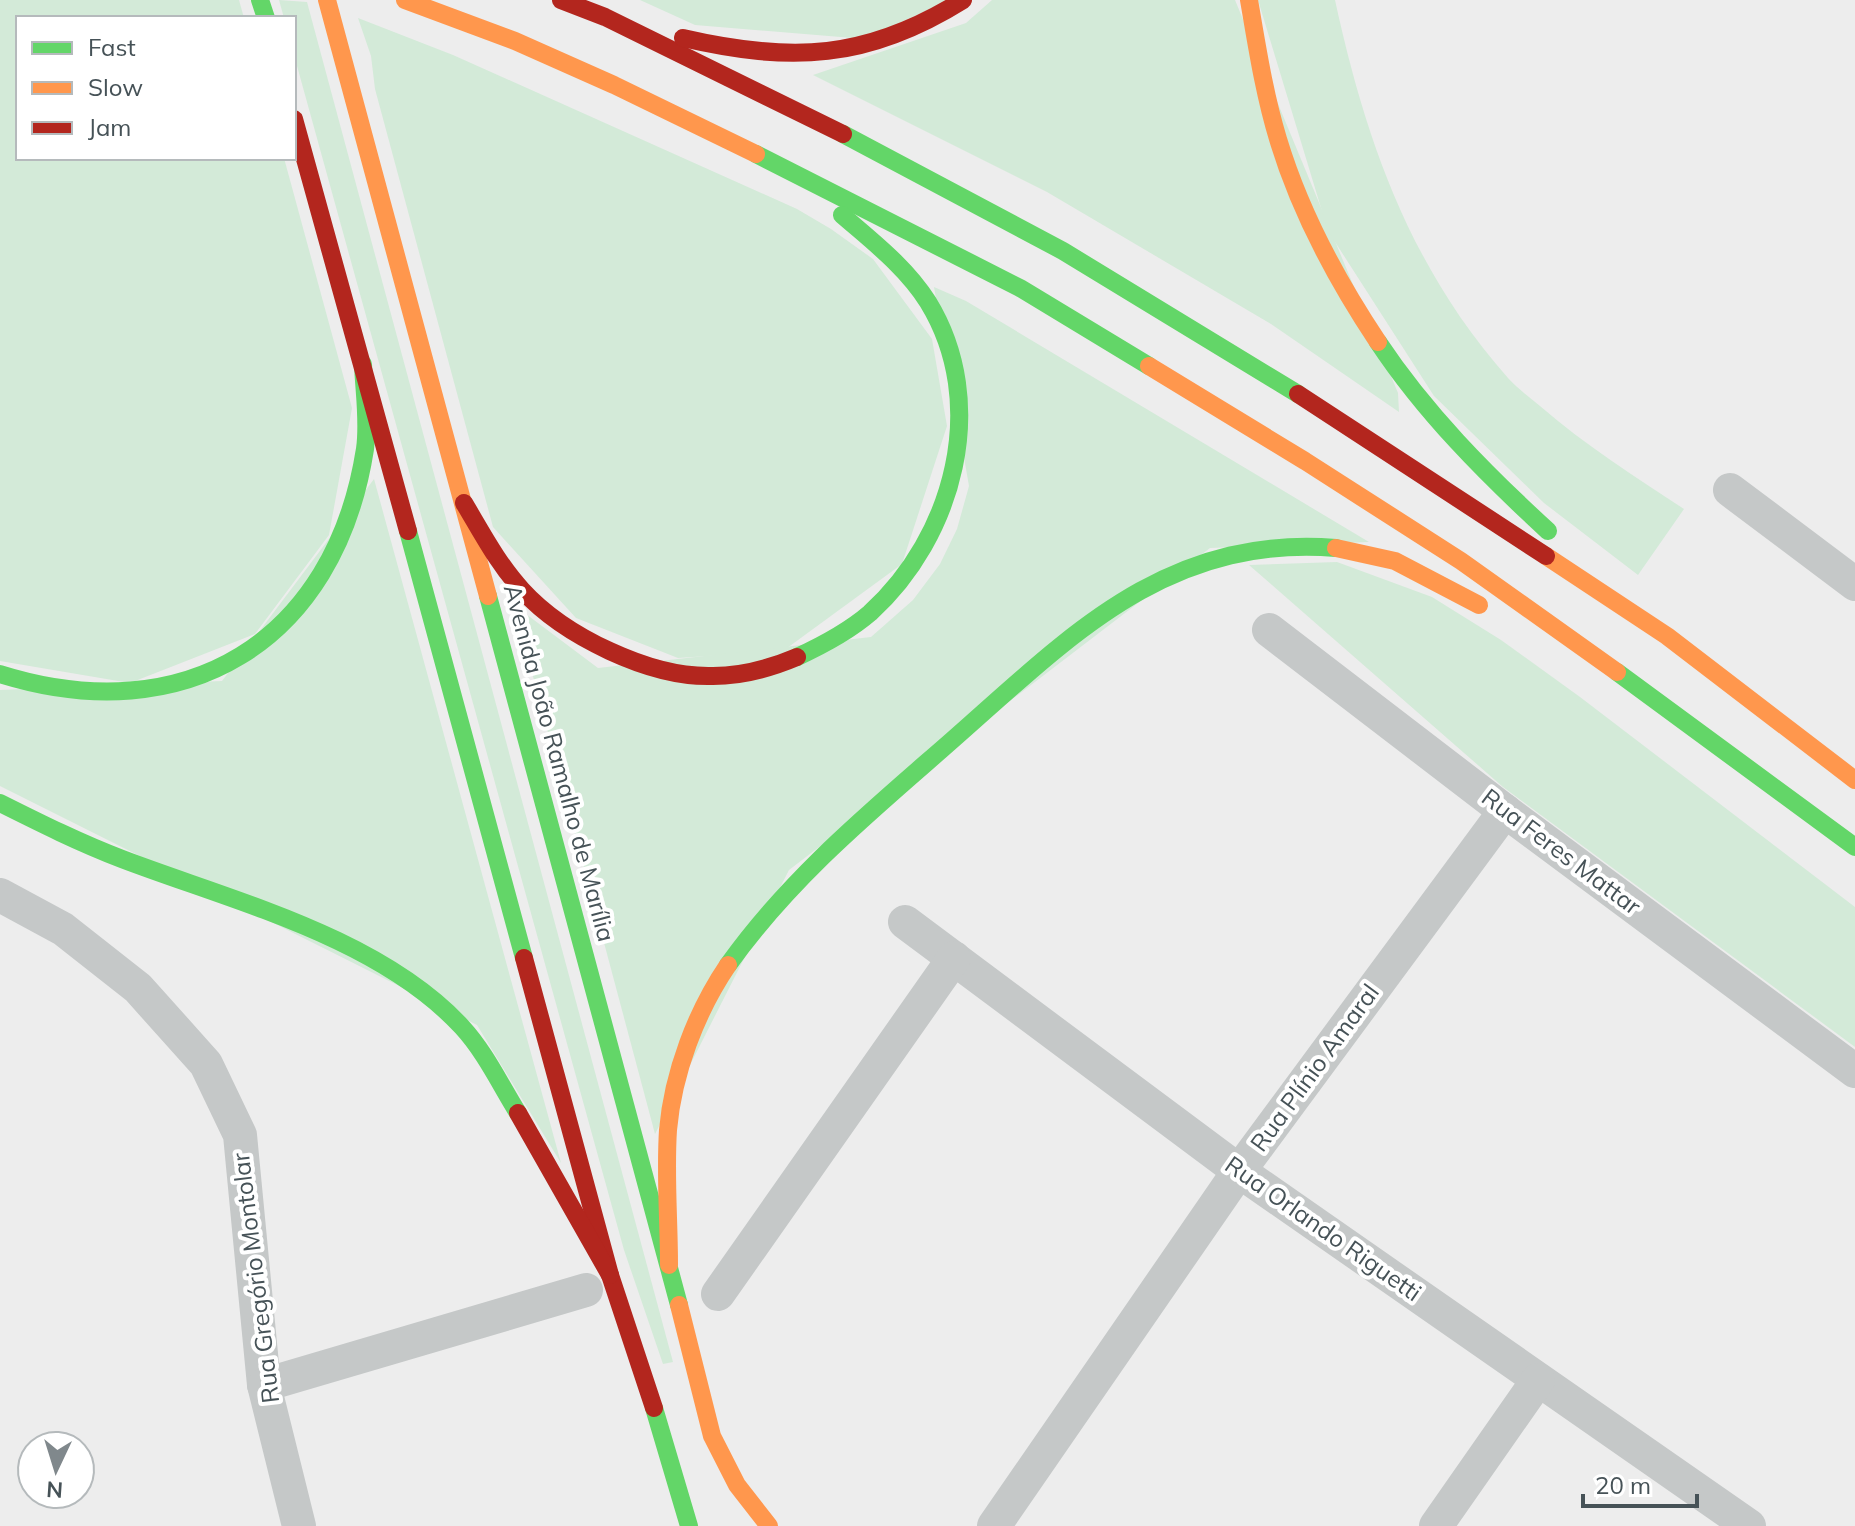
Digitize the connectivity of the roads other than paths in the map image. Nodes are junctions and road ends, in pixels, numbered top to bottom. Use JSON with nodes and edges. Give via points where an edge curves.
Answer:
{"nodes":[{"id":1,"x":327,"y":0,"type":"edge"},
{"id":2,"x":405,"y":0,"type":"edge"},
{"id":3,"x":561,"y":0,"type":"edge"},
{"id":4,"x":963,"y":0,"type":"edge"},
{"id":5,"x":1249,"y":0,"type":"edge"},
{"id":6,"x":605,"y":17,"type":"junction"},
{"id":7,"x":296,"y":126,"type":"edge"},
{"id":8,"x":796,"y":173,"type":"junction"},
{"id":9,"x":363,"y":364,"type":"junction"},
{"id":10,"x":1730,"y":490,"type":"dead end"},
{"id":11,"x":464,"y":503,"type":"junction"},
{"id":12,"x":1855,"y":584,"type":"edge"},
{"id":13,"x":1493,"y":613,"type":"dead end"},
{"id":14,"x":1269,"y":630,"type":"dead end"},
{"id":15,"x":1534,"y":636,"type":"dead end"},
{"id":16,"x":1667,"y":636,"type":"junction"},
{"id":17,"x":0,"y":674,"type":"edge"},
{"id":18,"x":1684,"y":719,"type":"junction"},
{"id":19,"x":1855,"y":780,"type":"edge"},
{"id":20,"x":0,"y":803,"type":"edge"},
{"id":21,"x":1505,"y":811,"type":"junction"},
{"id":22,"x":1855,"y":847,"type":"edge"},
{"id":23,"x":0,"y":895,"type":"edge"},
{"id":24,"x":905,"y":922,"type":"dead end"},
{"id":25,"x":954,"y":958,"type":"junction"},
{"id":26,"x":1855,"y":1071,"type":"edge"},
{"id":27,"x":1239,"y":1171,"type":"junction"},
{"id":28,"x":669,"y":1265,"type":"junction"},
{"id":29,"x":598,"y":1282,"type":"junction"},
{"id":30,"x":718,"y":1294,"type":"dead end"},
{"id":31,"x":1538,"y":1380,"type":"junction"},
{"id":32,"x":264,"y":1385,"type":"junction"},
{"id":33,"x":299,"y":1526,"type":"edge"},
{"id":34,"x":689,"y":1526,"type":"edge"},
{"id":35,"x":769,"y":1526,"type":"edge"},
{"id":36,"x":994,"y":1526,"type":"edge"},
{"id":37,"x":1436,"y":1526,"type":"edge"},
{"id":38,"x":1749,"y":1526,"type":"edge"}],
"edges":[{"from":1,"to":11,"type":"main road","name":"Avenida João Ramalho de Marília"},
{"from":2,"to":8,"type":"main road","via":[[572,66]]},
{"from":3,"to":6,"type":"main road"},
{"from":4,"to":6,"type":"main road","via":[[903,35],[821,54],[783,56],[701,43]]},
{"from":5,"to":16,"type":"main road","via":[[1279,143],[1328,259],[1373,335],[1453,437],[1501,488]]},
{"from":6,"to":16,"type":"main road","via":[[821,122],[1063,251],[1347,424]]},
{"from":7,"to":9,"type":"main road"},
{"from":8,"to":11,"type":"main road","via":[[904,270],[935,315],[951,359],[959,406],[957,461],[922,550],[894,591],[858,624],[812,651],[761,670],[703,676],[648,665],[592,643],[535,604],[506,574]]},
{"from":8,"to":18,"type":"main road","via":[[1020,288],[1305,461],[1461,561]]},
{"from":9,"to":17,"type":"main road","via":[[365,447],[341,538],[319,581],[290,619],[252,652],[211,673],[132,691],[42,687]]},
{"from":9,"to":29,"type":"main road"},
{"from":10,"to":12,"type":"street"},
{"from":11,"to":28,"type":"main road","name":"Avenida João Ramalho de Marília"},
{"from":13,"to":28,"type":"main road","via":[[1411,568],[1361,552],[1303,547],[1250,551],[1205,564],[1114,606],[1065,641],[811,866],[730,963],[702,1011],[681,1067],[668,1132]]},
{"from":14,"to":21,"type":"street","name":"Rua Feres Mattar"},
{"from":15,"to":18,"type":"main road"},
{"from":16,"to":19,"type":"main road"},
{"from":18,"to":22,"type":"main road"},
{"from":20,"to":29,"type":"main road","via":[[135,864],[286,916],[345,944],[452,1016],[486,1058],[533,1135]]},
{"from":21,"to":26,"type":"street","name":"Rua Feres Mattar"},
{"from":21,"to":27,"type":"street","name":"Rua Plínio Amaral"},
{"from":23,"to":32,"type":"street","name":"Rua Gregório Montolar","via":[[63,929],[138,988],[206,1064],[240,1135]]},
{"from":24,"to":25,"type":"street","name":"Rua Orlando Riguetti"},
{"from":25,"to":27,"type":"street","name":"Rua Orlando Riguetti"},
{"from":25,"to":30,"type":"street"},
{"from":27,"to":31,"type":"street","name":"Rua Orlando Riguetti"},
{"from":27,"to":36,"type":"street","name":"Rua Plínio Amaral"},
{"from":28,"to":35,"type":"main road","name":"Avenida João Ramalho de Marília","via":[[712,1436],[737,1485]]},
{"from":29,"to":32,"type":"street"},
{"from":29,"to":34,"type":"main road","via":[[663,1436]]},
{"from":31,"to":37,"type":"street"},
{"from":31,"to":38,"type":"street","name":"Rua Orlando Riguetti"},
{"from":32,"to":33,"type":"street","name":"Rua Gregório Montolar"}]}
